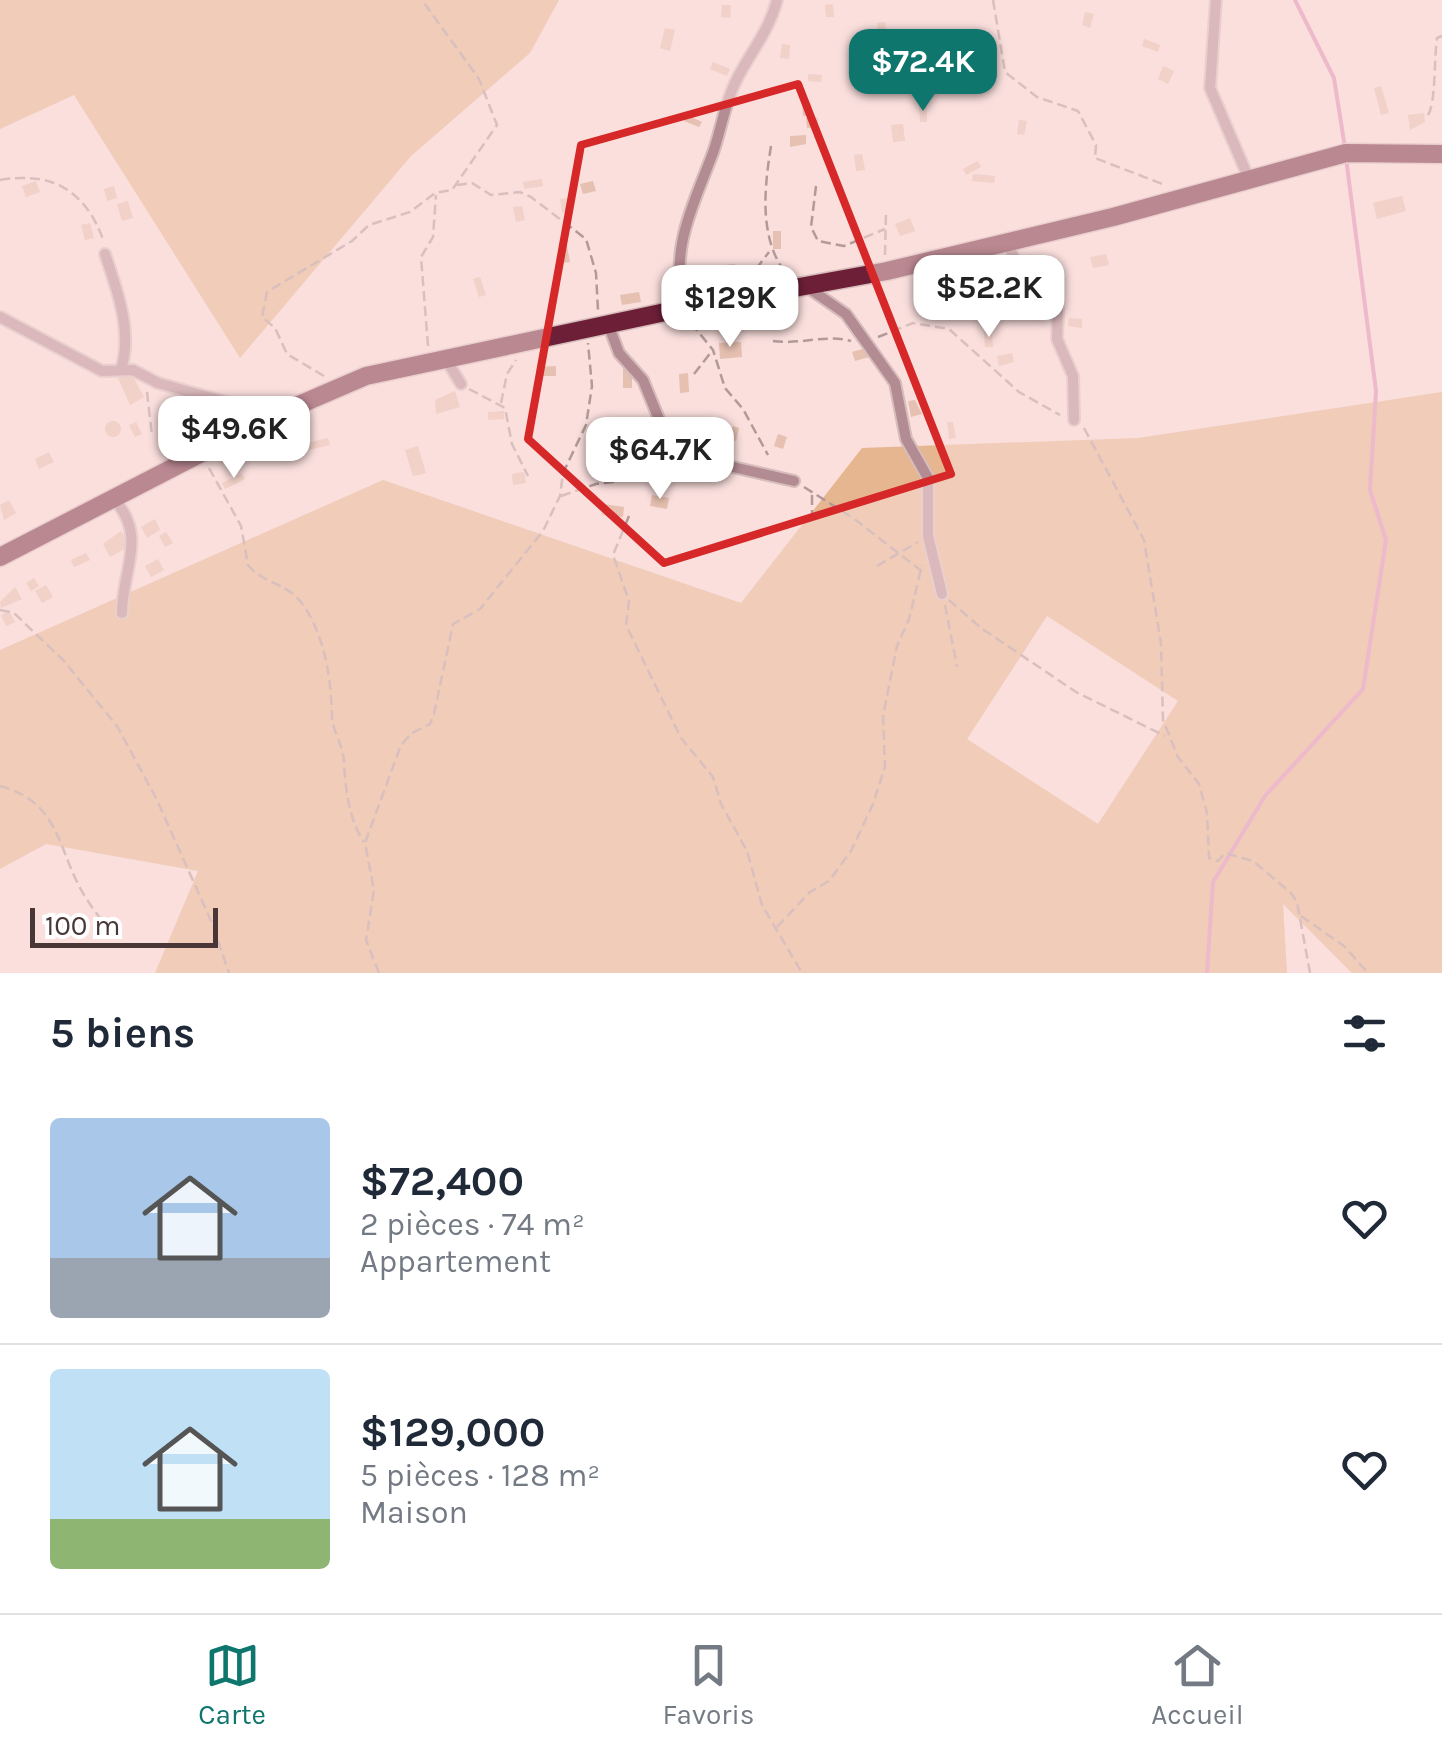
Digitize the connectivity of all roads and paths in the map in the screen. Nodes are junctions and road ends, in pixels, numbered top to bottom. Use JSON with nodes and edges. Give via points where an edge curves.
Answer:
{"nodes":[{"id":1,"x":422,"y":0,"type":"edge"},
{"id":2,"x":777,"y":0,"type":"edge"},
{"id":3,"x":994,"y":0,"type":"edge"},
{"id":4,"x":1216,"y":0,"type":"edge"},
{"id":5,"x":1442,"y":36,"type":"edge"},
{"id":6,"x":1428,"y":115,"type":"dead end"},
{"id":7,"x":771,"y":146,"type":"dead end"},
{"id":8,"x":1442,"y":154,"type":"edge"},
{"id":9,"x":1249,"y":179,"type":"junction"},
{"id":10,"x":0,"y":180,"type":"edge"},
{"id":11,"x":457,"y":185,"type":"junction"},
{"id":12,"x":816,"y":186,"type":"dead end"},
{"id":13,"x":436,"y":193,"type":"junction"},
{"id":14,"x":1182,"y":198,"type":"junction"},
{"id":15,"x":886,"y":212,"type":"dead end"},
{"id":16,"x":885,"y":229,"type":"junction"},
{"id":17,"x":1007,"y":241,"type":"junction"},
{"id":18,"x":770,"y":250,"type":"junction"},
{"id":19,"x":105,"y":254,"type":"joint"},
{"id":20,"x":887,"y":270,"type":"junction"},
{"id":21,"x":802,"y":286,"type":"junction"},
{"id":22,"x":732,"y":299,"type":"junction"},
{"id":23,"x":684,"y":308,"type":"junction"},
{"id":24,"x":0,"y":316,"type":"edge"},
{"id":25,"x":598,"y":327,"type":"junction"},
{"id":26,"x":526,"y":341,"type":"junction"},
{"id":27,"x":773,"y":341,"type":"dead end"},
{"id":28,"x":864,"y":342,"type":"junction"},
{"id":29,"x":712,"y":350,"type":"junction"},
{"id":30,"x":440,"y":362,"type":"junction"},
{"id":31,"x":121,"y":369,"type":"junction"},
{"id":32,"x":694,"y":374,"type":"dead end"},
{"id":33,"x":144,"y":376,"type":"junction"},
{"id":34,"x":461,"y":384,"type":"joint"},
{"id":35,"x":342,"y":385,"type":"junction"},
{"id":36,"x":501,"y":406,"type":"junction"},
{"id":37,"x":273,"y":416,"type":"junction"},
{"id":38,"x":1074,"y":420,"type":"junction"},
{"id":39,"x":152,"y":436,"type":"dead end"},
{"id":40,"x":200,"y":454,"type":"junction"},
{"id":41,"x":768,"y":454,"type":"dead end"},
{"id":42,"x":528,"y":476,"type":"dead end"},
{"id":43,"x":642,"y":478,"type":"dead end"},
{"id":44,"x":794,"y":481,"type":"joint"},
{"id":45,"x":812,"y":492,"type":"junction"},
{"id":46,"x":560,"y":496,"type":"junction"},
{"id":47,"x":114,"y":499,"type":"junction"},
{"id":48,"x":629,"y":516,"type":"dead end"},
{"id":49,"x":812,"y":520,"type":"dead end"},
{"id":50,"x":928,"y":536,"type":"junction"},
{"id":51,"x":930,"y":552,"type":"junction"},
{"id":52,"x":898,"y":554,"type":"junction"},
{"id":53,"x":0,"y":558,"type":"edge"},
{"id":54,"x":878,"y":566,"type":"dead end"},
{"id":55,"x":920,"y":569,"type":"junction"},
{"id":56,"x":942,"y":594,"type":"junction"},
{"id":57,"x":0,"y":610,"type":"edge"},
{"id":58,"x":122,"y":613,"type":"dead end"},
{"id":59,"x":957,"y":667,"type":"dead end"},
{"id":60,"x":1166,"y":736,"type":"junction"},
{"id":61,"x":0,"y":786,"type":"edge"},
{"id":62,"x":365,"y":844,"type":"junction"},
{"id":63,"x":1300,"y":915,"type":"junction"},
{"id":64,"x":106,"y":927,"type":"dead end"},
{"id":65,"x":776,"y":928,"type":"junction"},
{"id":66,"x":228,"y":973,"type":"edge"},
{"id":67,"x":379,"y":973,"type":"edge"},
{"id":68,"x":802,"y":973,"type":"edge"},
{"id":69,"x":1310,"y":973,"type":"edge"},
{"id":70,"x":1368,"y":973,"type":"edge"}],
"edges":[{"from":1,"to":11,"type":"path","via":[[480,79],[497,126]]},
{"from":2,"to":23,"type":"street","via":[[728,99],[685,220],[677,280]]},
{"from":3,"to":14,"type":"path","via":[[1005,72],[1037,97],[1078,110],[1096,145],[1095,158],[1106,166],[1159,181]]},
{"from":4,"to":9,"type":"street","via":[[1210,88]]},
{"from":5,"to":6,"type":"path","via":[[1432,57]]},
{"from":7,"to":18,"type":"path","via":[[764,188]]},
{"from":8,"to":9,"type":"highway","via":[[1346,153]]},
{"from":9,"to":14,"type":"highway"},
{"from":10,"to":19,"type":"path","via":[[31,174],[76,193],[92,214]]},
{"from":11,"to":13,"type":"path"},
{"from":11,"to":25,"type":"path","via":[[472,183],[491,195],[520,192],[586,239],[596,272]]},
{"from":12,"to":16,"type":"path","via":[[810,227],[818,240],[844,246]]},
{"from":13,"to":30,"type":"path","via":[[437,219],[421,257],[420,282]]},
{"from":13,"to":35,"type":"path","via":[[410,212],[362,229],[288,276],[261,302],[262,317],[287,354]]},
{"from":14,"to":17,"type":"highway"},
{"from":15,"to":16,"type":"path"},
{"from":16,"to":20,"type":"path"},
{"from":17,"to":20,"type":"highway"},
{"from":17,"to":38,"type":"street","via":[[1021,274],[1058,309],[1056,339],[1073,376]]},
{"from":18,"to":21,"type":"path"},
{"from":18,"to":22,"type":"path"},
{"from":19,"to":31,"type":"street","via":[[125,330]]},
{"from":20,"to":21,"type":"highway"},
{"from":21,"to":22,"type":"highway"},
{"from":21,"to":28,"type":"street","via":[[846,314]]},
{"from":22,"to":23,"type":"highway"},
{"from":23,"to":25,"type":"highway"},
{"from":23,"to":29,"type":"path"},
{"from":24,"to":31,"type":"street","via":[[70,358],[102,371]]},
{"from":25,"to":26,"type":"highway"},
{"from":25,"to":44,"type":"street","via":[[643,380],[661,424],[689,457]]},
{"from":25,"to":46,"type":"path","via":[[590,404],[581,440],[562,472]]},
{"from":26,"to":30,"type":"highway"},
{"from":26,"to":36,"type":"path","via":[[507,374]]},
{"from":27,"to":28,"type":"path","via":[[830,336]]},
{"from":28,"to":38,"type":"path","via":[[913,322],[949,330],[1019,392]]},
{"from":28,"to":50,"type":"street","via":[[891,374],[906,439],[928,478]]},
{"from":29,"to":32,"type":"path"},
{"from":29,"to":41,"type":"path","via":[[725,388]]},
{"from":30,"to":34,"type":"street"},
{"from":30,"to":35,"type":"highway"},
{"from":31,"to":33,"type":"street"},
{"from":33,"to":37,"type":"street"},
{"from":33,"to":39,"type":"path"},
{"from":34,"to":36,"type":"path"},
{"from":35,"to":37,"type":"highway"},
{"from":36,"to":42,"type":"path"},
{"from":37,"to":40,"type":"highway"},
{"from":38,"to":60,"type":"path","via":[[1144,540],[1162,643]]},
{"from":40,"to":47,"type":"highway"},
{"from":40,"to":62,"type":"path","via":[[241,526],[248,565],[297,596],[312,620],[332,688],[343,782]]},
{"from":43,"to":46,"type":"path"},
{"from":44,"to":45,"type":"path"},
{"from":45,"to":49,"type":"path"},
{"from":45,"to":52,"type":"path"},
{"from":46,"to":62,"type":"path","via":[[543,531],[488,601],[452,624],[434,714],[401,745]]},
{"from":47,"to":53,"type":"highway"},
{"from":47,"to":58,"type":"street","via":[[128,514],[134,548]]},
{"from":48,"to":65,"type":"path","via":[[613,555],[630,601],[626,625],[681,738],[713,777]]},
{"from":50,"to":51,"type":"street"},
{"from":50,"to":52,"type":"path"},
{"from":51,"to":55,"type":"path"},
{"from":51,"to":56,"type":"street"},
{"from":52,"to":54,"type":"path"},
{"from":52,"to":55,"type":"path"},
{"from":55,"to":56,"type":"path"},
{"from":55,"to":65,"type":"path","via":[[882,716],[885,767],[873,804],[830,881]]},
{"from":56,"to":59,"type":"path"},
{"from":56,"to":60,"type":"path","via":[[1046,673]]},
{"from":57,"to":66,"type":"path","via":[[14,613],[63,660],[117,726],[156,798]]},
{"from":60,"to":63,"type":"path","via":[[1199,784],[1209,858],[1218,861],[1225,853],[1253,862],[1292,893]]},
{"from":61,"to":64,"type":"path","via":[[28,796],[43,811]]},
{"from":62,"to":67,"type":"path","via":[[374,890],[366,940]]},
{"from":63,"to":69,"type":"path"},
{"from":63,"to":70,"type":"path"},
{"from":65,"to":68,"type":"path"}]}
